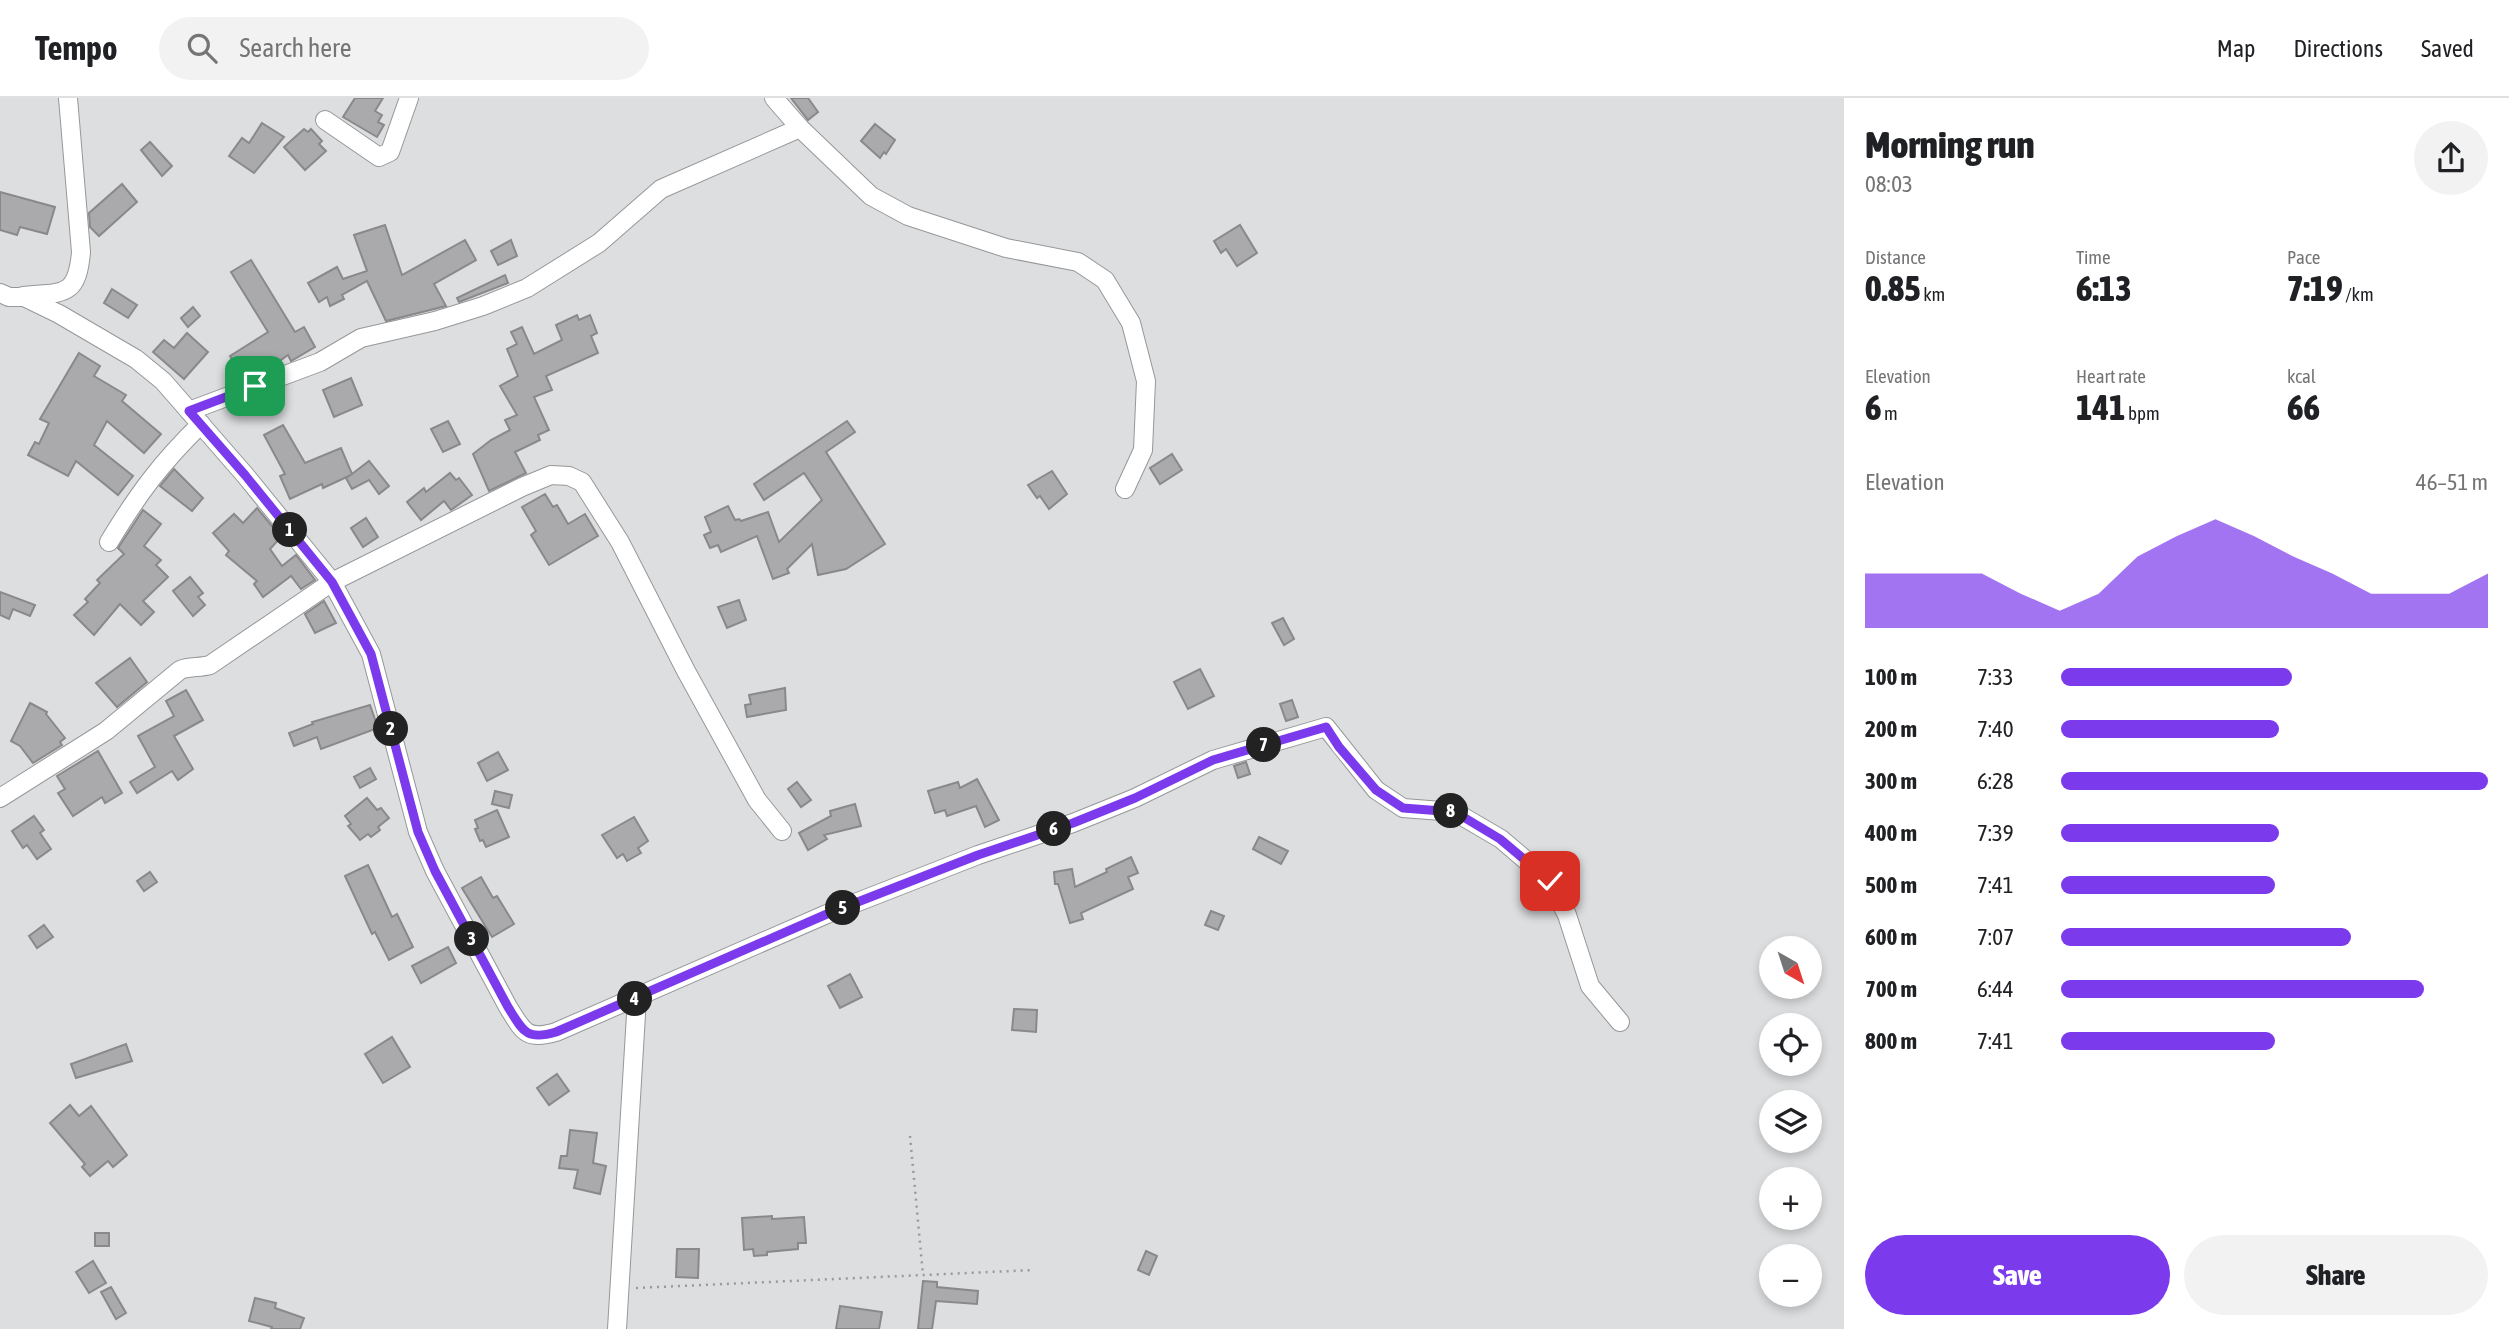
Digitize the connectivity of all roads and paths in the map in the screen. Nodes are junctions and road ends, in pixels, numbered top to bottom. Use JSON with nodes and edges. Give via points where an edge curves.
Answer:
{"nodes":[{"id":1,"x":68,"y":98,"type":"edge"},
{"id":2,"x":410,"y":98,"type":"edge"},
{"id":3,"x":774,"y":98,"type":"edge"},
{"id":4,"x":325,"y":120,"type":"dead end"},
{"id":5,"x":800,"y":128,"type":"junction"},
{"id":6,"x":5,"y":295,"type":"edge"},
{"id":7,"x":195,"y":417,"type":"junction"},
{"id":8,"x":1125,"y":489,"type":"dead end"},
{"id":9,"x":109,"y":542,"type":"dead end"},
{"id":10,"x":332,"y":582,"type":"junction"},
{"id":11,"x":0,"y":798,"type":"edge"},
{"id":12,"x":782,"y":831,"type":"dead end"},
{"id":13,"x":637,"y":998,"type":"junction"},
{"id":14,"x":1620,"y":1022,"type":"dead end"},
{"id":15,"x":910,"y":1136,"type":"dead end"},
{"id":16,"x":1034,"y":1270,"type":"dead end"},
{"id":17,"x":923,"y":1275,"type":"junction"},
{"id":18,"x":619,"y":1289,"type":"junction"},
{"id":19,"x":617,"y":1329,"type":"edge"}],
"edges":[{"from":1,"to":6,"type":"street","via":[[79,269],[72,287],[63,292]]},
{"from":2,"to":4,"type":"street","via":[[390,152],[379,158]]},
{"from":3,"to":5,"type":"street"},
{"from":5,"to":7,"type":"street","via":[[661,189],[599,243],[527,288],[435,321],[361,338],[320,362]]},
{"from":5,"to":8,"type":"street","via":[[871,196],[908,216],[1006,248],[1078,262],[1105,280],[1131,323],[1146,381],[1143,450]]},
{"from":6,"to":7,"type":"street","via":[[24,297],[59,314],[136,359]]},
{"from":7,"to":9,"type":"street"},
{"from":7,"to":10,"type":"street"},
{"from":10,"to":11,"type":"street","via":[[210,665],[180,670],[106,731]]},
{"from":10,"to":12,"type":"street","via":[[542,478],[576,477],[620,542],[757,800]]},
{"from":10,"to":13,"type":"street","via":[[371,654],[415,821],[435,871],[520,1027],[530,1036],[540,1037]]},
{"from":13,"to":14,"type":"street","via":[[827,914],[1135,798],[1213,760],[1326,727],[1376,790],[1403,808],[1455,812],[1500,839],[1550,881],[1567,915],[1590,986]]},
{"from":13,"to":18,"type":"street"},
{"from":15,"to":17,"type":"path"},
{"from":16,"to":17,"type":"path"},
{"from":17,"to":18,"type":"path"},
{"from":18,"to":19,"type":"street"}]}
